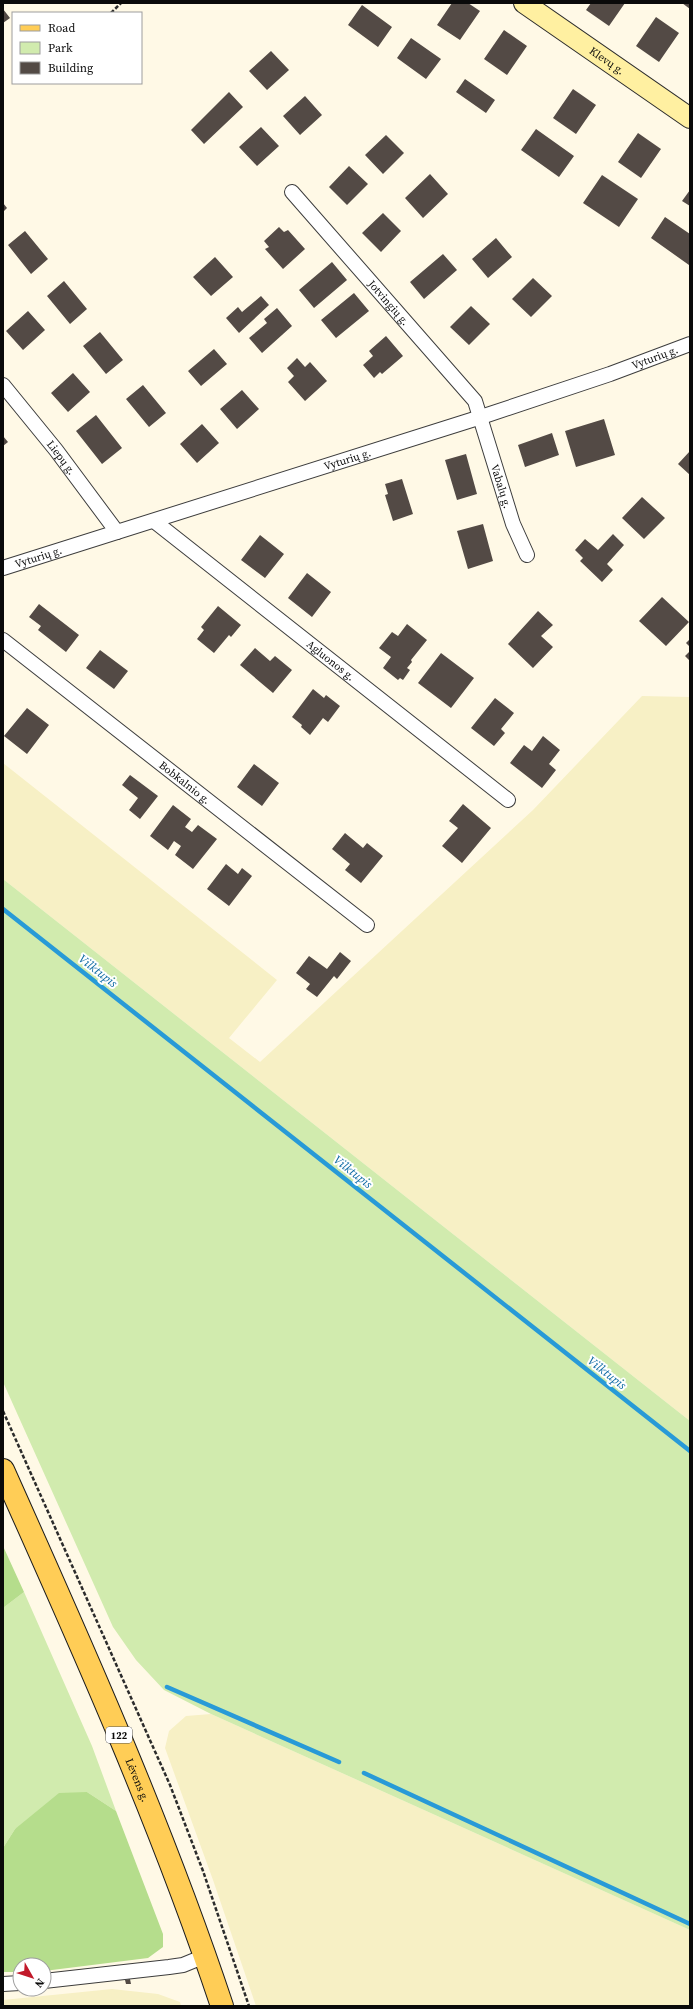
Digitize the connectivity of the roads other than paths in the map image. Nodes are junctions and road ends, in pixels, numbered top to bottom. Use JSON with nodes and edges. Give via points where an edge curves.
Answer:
{"nodes":[{"id":1,"x":524,"y":3,"type":"edge"},
{"id":2,"x":690,"y":118,"type":"edge"},
{"id":3,"x":292,"y":192,"type":"dead end"},
{"id":4,"x":690,"y":344,"type":"edge"},
{"id":5,"x":3,"y":385,"type":"edge"},
{"id":6,"x":481,"y":417,"type":"junction"},
{"id":7,"x":154,"y":521,"type":"junction"},
{"id":8,"x":117,"y":532,"type":"junction"},
{"id":9,"x":527,"y":555,"type":"dead end"},
{"id":10,"x":3,"y":568,"type":"edge"},
{"id":11,"x":3,"y":640,"type":"edge"},
{"id":12,"x":508,"y":800,"type":"dead end"},
{"id":13,"x":367,"y":925,"type":"dead end"},
{"id":14,"x":3,"y":1470,"type":"edge"},
{"id":15,"x":205,"y":1956,"type":"junction"},
{"id":16,"x":52,"y":1981,"type":"edge"},
{"id":17,"x":222,"y":2006,"type":"edge"}],
"edges":[{"from":1,"to":2,"type":"main road","name":"Klevų g."},
{"from":3,"to":6,"type":"street","name":"Jotvingių g.","via":[[475,401]]},
{"from":4,"to":6,"type":"street","name":"Vyturių g."},
{"from":5,"to":8,"type":"street","name":"Liepų g.","via":[[56,450]]},
{"from":6,"to":7,"type":"street","name":"Vyturių g."},
{"from":6,"to":9,"type":"street","name":"Vabalų g.","via":[[513,524]]},
{"from":7,"to":8,"type":"street","name":"Vyturių g."},
{"from":7,"to":12,"type":"street","name":"Agluonos g."},
{"from":8,"to":10,"type":"street","name":"Vyturių g."},
{"from":11,"to":13,"type":"street","name":"Bobkalnio g."},
{"from":14,"to":15,"type":"main road","name":"Lėvens g.","number":"122","via":[[121,1740],[160,1834]]},
{"from":15,"to":16,"type":"street","via":[[169,1967]]},
{"from":15,"to":17,"type":"main road","name":"Lėvens g.","number":"122"}]}
